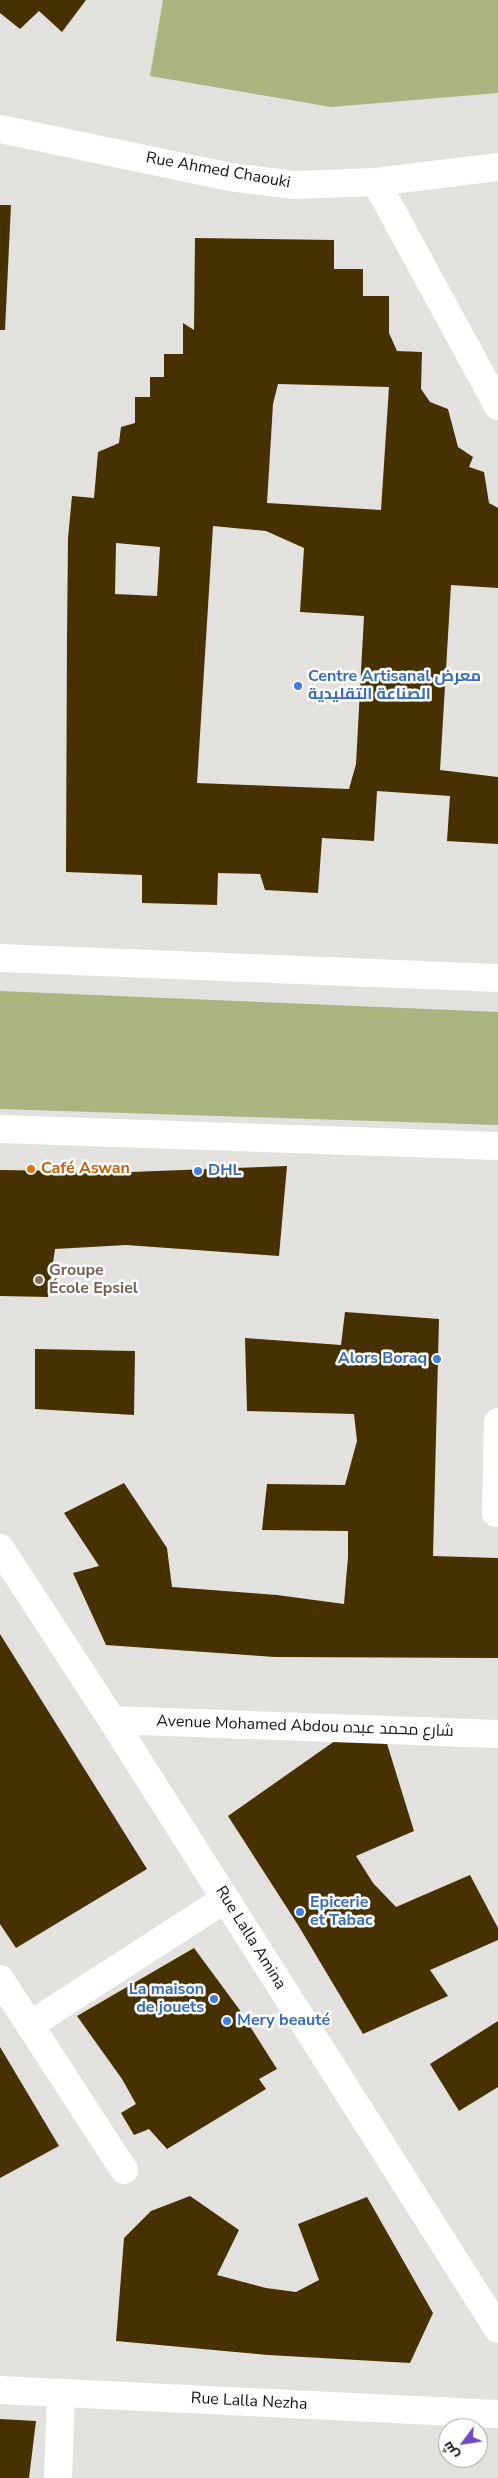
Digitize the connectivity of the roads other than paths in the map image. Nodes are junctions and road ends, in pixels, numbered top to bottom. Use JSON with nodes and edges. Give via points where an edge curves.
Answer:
{"nodes":[{"id":1,"x":0,"y":129,"type":"edge"},
{"id":2,"x":498,"y":168,"type":"edge"},
{"id":3,"x":376,"y":182,"type":"junction"},
{"id":4,"x":498,"y":406,"type":"edge"},
{"id":5,"x":0,"y":958,"type":"edge"},
{"id":6,"x":498,"y":978,"type":"edge"},
{"id":7,"x":0,"y":1129,"type":"edge"},
{"id":8,"x":498,"y":1146,"type":"edge"},
{"id":9,"x":498,"y":1422,"type":"edge"},
{"id":10,"x":498,"y":1513,"type":"edge"},
{"id":11,"x":0,"y":1548,"type":"edge"},
{"id":12,"x":112,"y":1720,"type":"junction"},
{"id":13,"x":498,"y":1734,"type":"edge"},
{"id":14,"x":225,"y":1899,"type":"junction"},
{"id":15,"x":0,"y":1979,"type":"edge"},
{"id":16,"x":30,"y":2025,"type":"junction"},
{"id":17,"x":124,"y":2170,"type":"dead end"},
{"id":18,"x":498,"y":2329,"type":"edge"},
{"id":19,"x":0,"y":2390,"type":"edge"},
{"id":20,"x":62,"y":2393,"type":"junction"},
{"id":21,"x":498,"y":2414,"type":"edge"},
{"id":22,"x":58,"y":2478,"type":"edge"}],
"edges":[{"from":1,"to":3,"type":"street","name":"Rue Ahmed Chaouki","via":[[263,182],[294,185]]},
{"from":2,"to":3,"type":"street","name":"Rue Ahmed Chaouki"},
{"from":3,"to":4,"type":"street"},
{"from":5,"to":6,"type":"street"},
{"from":7,"to":8,"type":"street"},
{"from":9,"to":10,"type":"street"},
{"from":11,"to":12,"type":"street","name":"Rue Lalla Amina"},
{"from":12,"to":13,"type":"street","name":"Avenue Mohamed Abdou شارع محمد عبده"},
{"from":12,"to":14,"type":"street","name":"Rue Lalla Amina"},
{"from":14,"to":16,"type":"street"},
{"from":14,"to":18,"type":"street","name":"Rue Lalla Amina"},
{"from":15,"to":16,"type":"street"},
{"from":16,"to":17,"type":"street"},
{"from":19,"to":20,"type":"street","name":"Rue Lalla Nezha"},
{"from":20,"to":21,"type":"street","name":"Rue Lalla Nezha"},
{"from":20,"to":22,"type":"street"}]}
